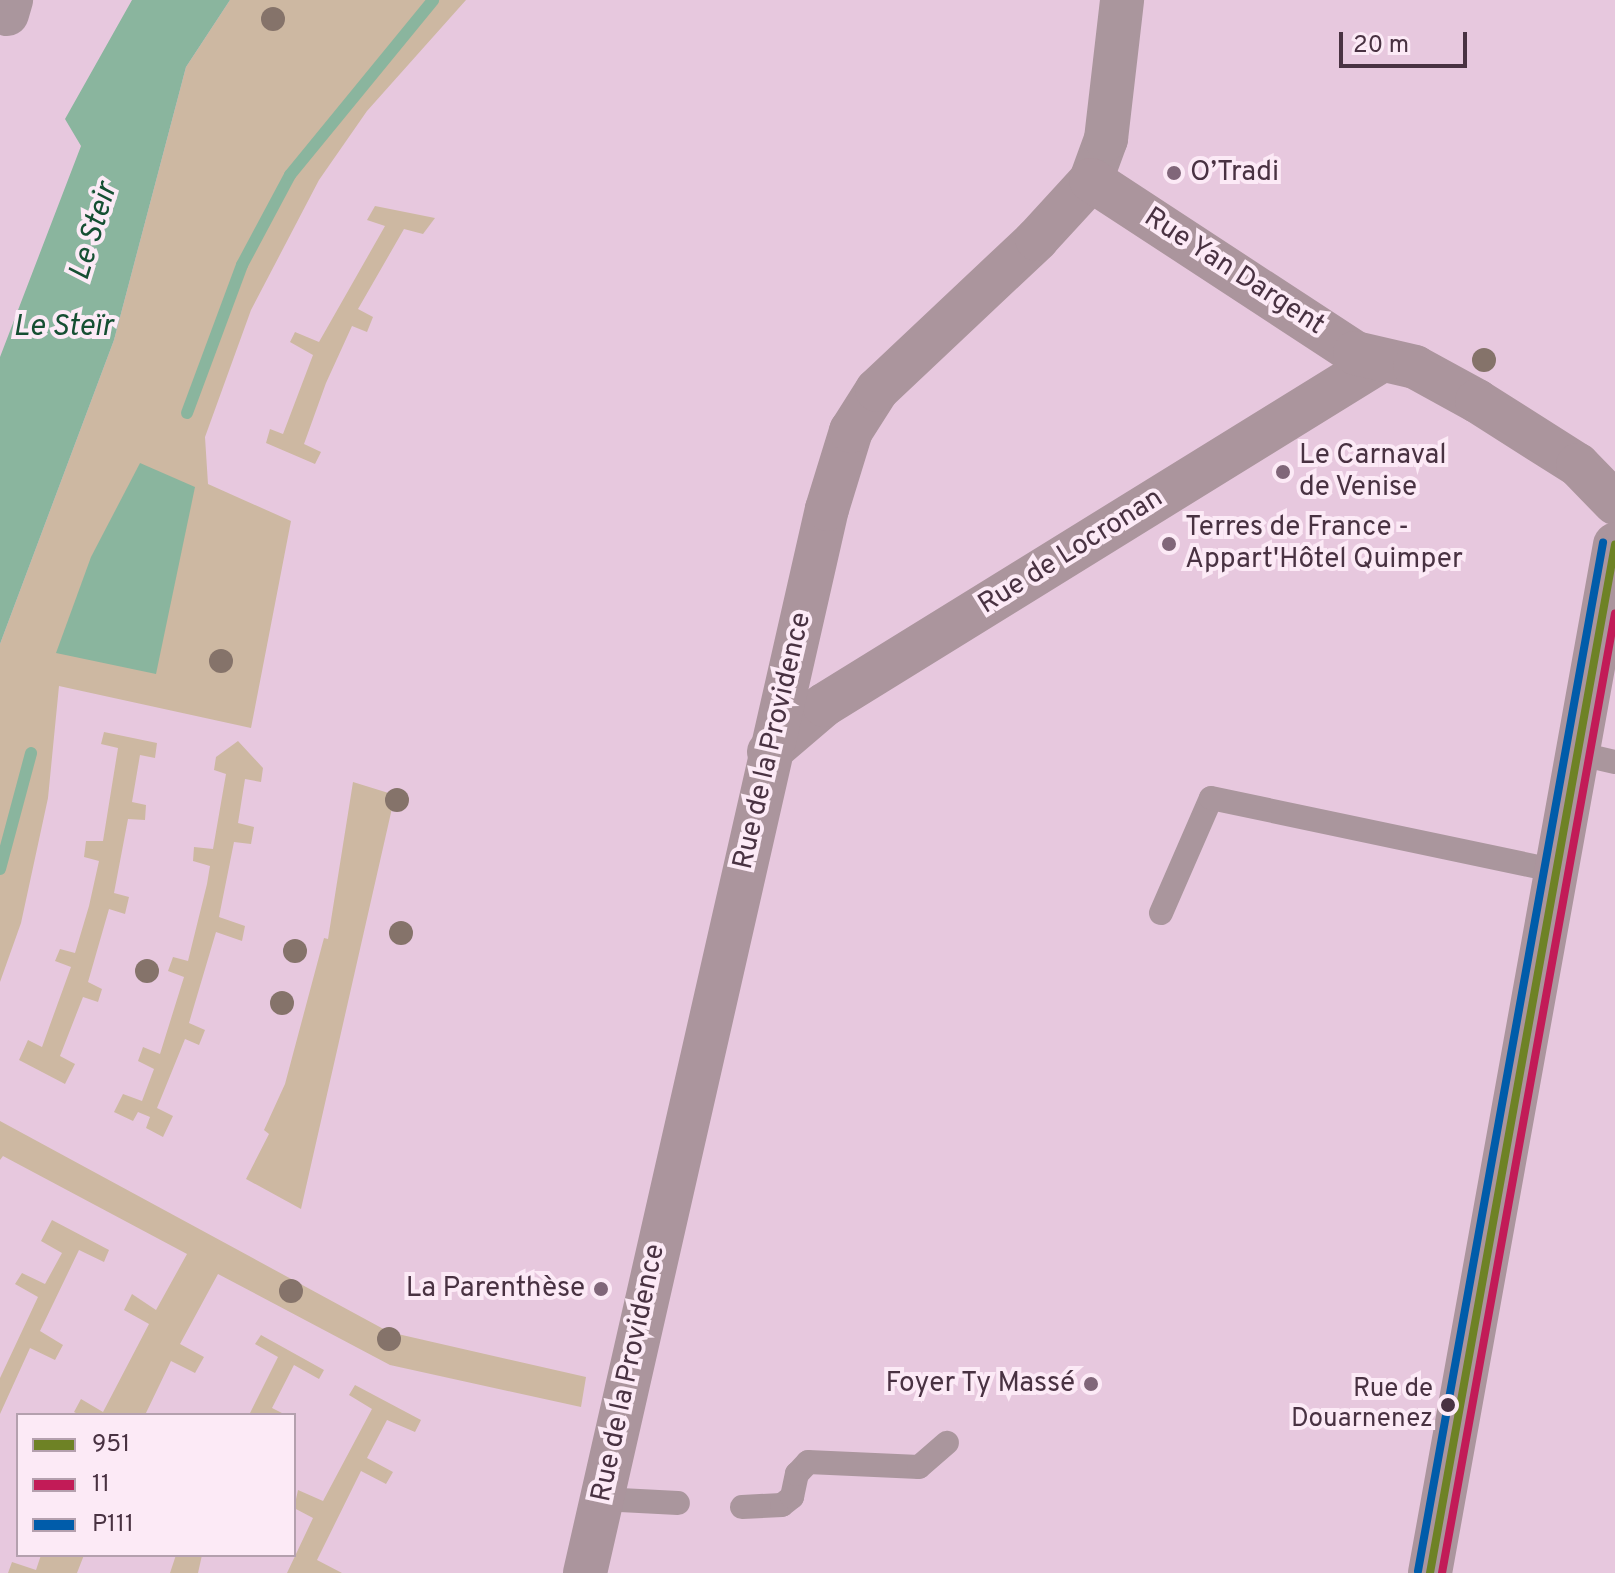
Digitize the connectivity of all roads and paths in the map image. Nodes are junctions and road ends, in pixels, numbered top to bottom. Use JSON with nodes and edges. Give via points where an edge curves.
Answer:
{"nodes":[{"id":1,"x":1122,"y":0,"type":"edge"},
{"id":2,"x":1091,"y":180,"type":"junction"},
{"id":3,"x":1379,"y":362,"type":"junction"},
{"id":4,"x":1615,"y":503,"type":"edge"},
{"id":5,"x":1615,"y":545,"type":"edge"},
{"id":6,"x":769,"y":752,"type":"junction"},
{"id":7,"x":1596,"y":758,"type":"edge"},
{"id":8,"x":1557,"y":871,"type":"junction"},
{"id":9,"x":1161,"y":913,"type":"dead end"},
{"id":10,"x":947,"y":1443,"type":"dead end"},
{"id":11,"x":601,"y":1499,"type":"junction"},
{"id":12,"x":678,"y":1503,"type":"dead end"},
{"id":13,"x":742,"y":1507,"type":"dead end"},
{"id":14,"x":585,"y":1573,"type":"edge"},
{"id":15,"x":1430,"y":1573,"type":"edge"}],
"edges":[{"from":1,"to":2,"type":"street","name":"Rue de la Providence","via":[[1106,139]]},
{"from":2,"to":3,"type":"street","name":"Rue Yan Dargent","via":[[1355,353]]},
{"from":2,"to":6,"type":"street","name":"Rue de la Providence","via":[[1037,239],[877,390],[859,415],[834,482]]},
{"from":3,"to":4,"type":"street","name":"Rue Yan Dargent","via":[[1403,363],[1442,379],[1578,465]]},
{"from":3,"to":6,"type":"street","name":"Rue de Locronan","via":[[824,705]]},
{"from":5,"to":7,"type":"street"},
{"from":6,"to":11,"type":"street","name":"Rue de la Providence"},
{"from":7,"to":8,"type":"street"},
{"from":8,"to":9,"type":"lane","via":[[1211,798]]},
{"from":8,"to":15,"type":"street"},
{"from":10,"to":13,"type":"lane","via":[[919,1467],[808,1462],[797,1474],[792,1497],[782,1505]]},
{"from":11,"to":12,"type":"lane"},
{"from":11,"to":14,"type":"street","name":"Rue de la Providence"}]}
